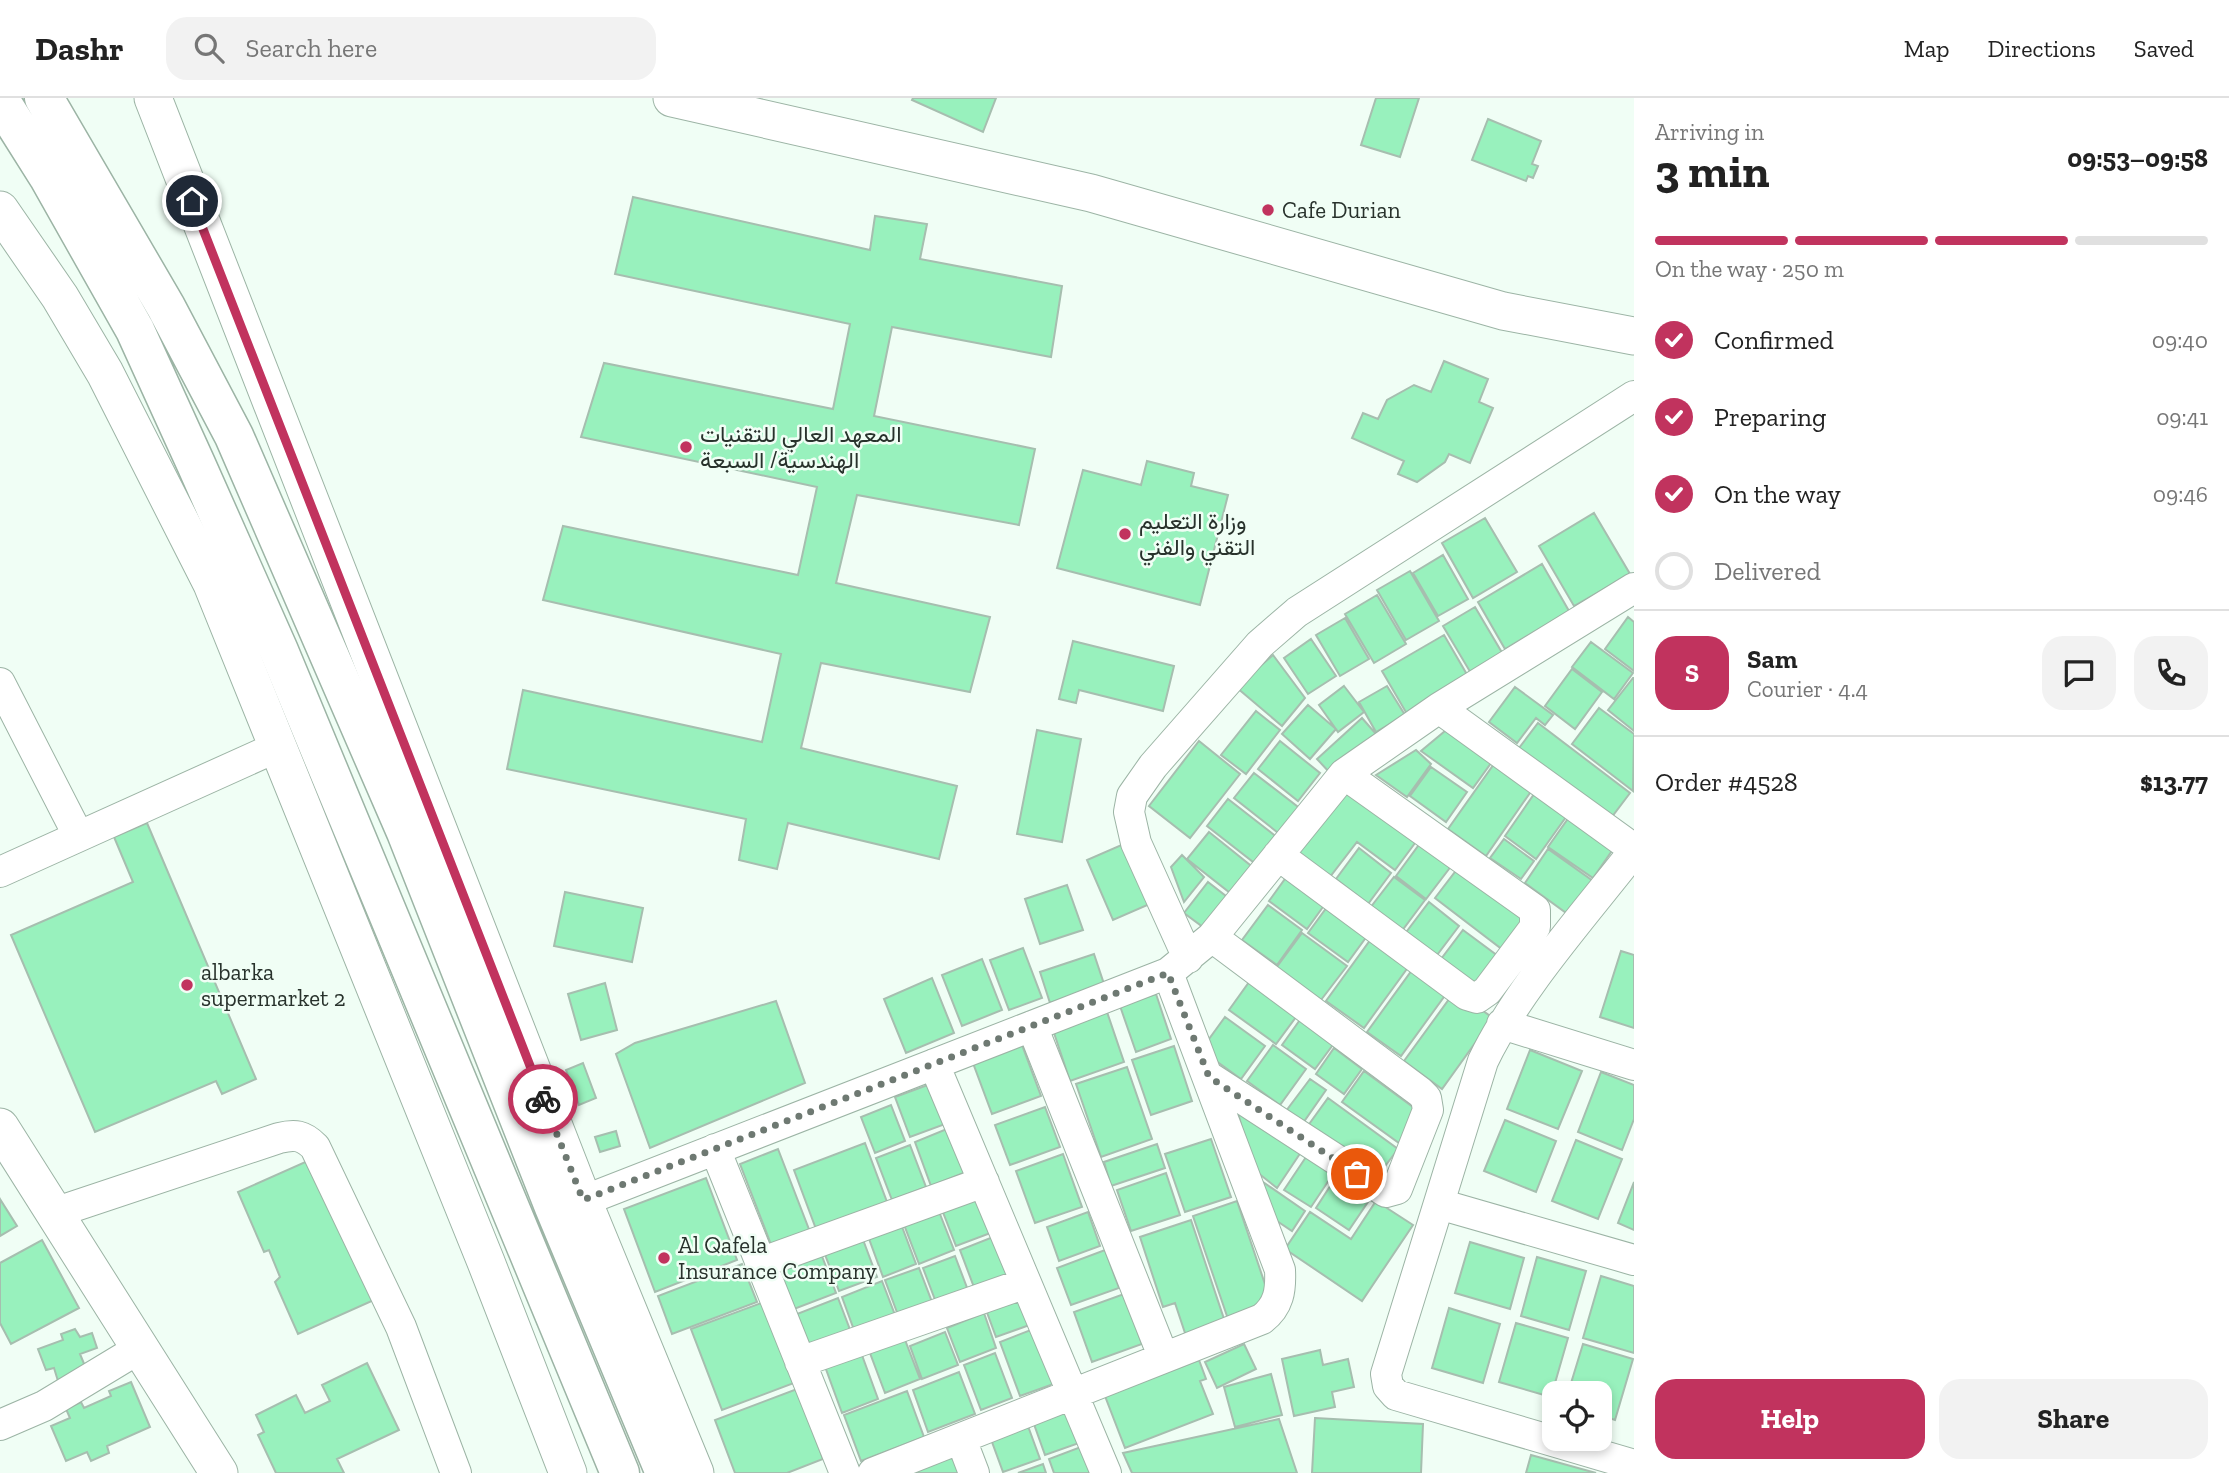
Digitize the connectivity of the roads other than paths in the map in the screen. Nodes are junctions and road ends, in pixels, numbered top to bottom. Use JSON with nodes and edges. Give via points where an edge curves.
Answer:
{"nodes":[{"id":1,"x":44,"y":98,"type":"edge"},
{"id":2,"x":152,"y":98,"type":"edge"},
{"id":3,"x":672,"y":98,"type":"edge"},
{"id":4,"x":0,"y":100,"type":"edge"},
{"id":5,"x":0,"y":210,"type":"edge"},
{"id":6,"x":1634,"y":336,"type":"edge"},
{"id":7,"x":1634,"y":396,"type":"edge"},
{"id":8,"x":1634,"y":589,"type":"edge"},
{"id":9,"x":0,"y":683,"type":"edge"},
{"id":10,"x":1439,"y":708,"type":"junction"},
{"id":11,"x":276,"y":747,"type":"junction"},
{"id":12,"x":1344,"y":774,"type":"junction"},
{"id":13,"x":78,"y":835,"type":"junction"},
{"id":14,"x":1634,"y":850,"type":"edge"},
{"id":15,"x":1278,"y":855,"type":"junction"},
{"id":16,"x":0,"y":872,"type":"edge"},
{"id":17,"x":1212,"y":937,"type":"junction"},
{"id":18,"x":1178,"y":965,"type":"junction"},
{"id":19,"x":1502,"y":1024,"type":"junction"},
{"id":20,"x":1032,"y":1026,"type":"junction"},
{"id":21,"x":934,"y":1064,"type":"junction"},
{"id":22,"x":1634,"y":1065,"type":"edge"},
{"id":23,"x":1209,"y":1077,"type":"junction"},
{"id":24,"x":0,"y":1127,"type":"edge"},
{"id":25,"x":715,"y":1149,"type":"junction"},
{"id":26,"x":984,"y":1182,"type":"junction"},
{"id":27,"x":583,"y":1200,"type":"junction"},
{"id":28,"x":1439,"y":1204,"type":"junction"},
{"id":29,"x":57,"y":1212,"type":"junction"},
{"id":30,"x":1634,"y":1260,"type":"edge"},
{"id":31,"x":760,"y":1263,"type":"junction"},
{"id":32,"x":1026,"y":1283,"type":"junction"},
{"id":33,"x":140,"y":1348,"type":"junction"},
{"id":34,"x":1163,"y":1356,"type":"junction"},
{"id":35,"x":800,"y":1362,"type":"junction"},
{"id":36,"x":1072,"y":1393,"type":"junction"},
{"id":37,"x":0,"y":1425,"type":"edge"},
{"id":38,"x":961,"y":1439,"type":"junction"},
{"id":39,"x":1634,"y":1465,"type":"edge"},
{"id":40,"x":566,"y":1472,"type":"edge"},
{"id":41,"x":219,"y":1473,"type":"edge"},
{"id":42,"x":456,"y":1473,"type":"edge"},
{"id":43,"x":620,"y":1473,"type":"edge"},
{"id":44,"x":666,"y":1473,"type":"edge"},
{"id":45,"x":695,"y":1473,"type":"edge"},
{"id":46,"x":845,"y":1473,"type":"edge"},
{"id":47,"x":873,"y":1473,"type":"edge"},
{"id":48,"x":974,"y":1473,"type":"edge"},
{"id":49,"x":1106,"y":1473,"type":"edge"}],
"edges":[{"from":1,"to":44,"type":"highway","via":[[166,307],[234,436],[406,832],[554,1207]]},
{"from":2,"to":27,"type":"street"},
{"from":3,"to":6,"type":"street","via":[[1091,193],[1503,311]]},
{"from":4,"to":43,"type":"highway","via":[[135,330],[191,452],[285,664]]},
{"from":5,"to":11,"type":"street","via":[[105,373],[161,480],[212,584]]},
{"from":7,"to":18,"type":"street","via":[[1297,612],[1260,644],[1153,766],[1132,796],[1132,829]]},
{"from":8,"to":10,"type":"street"},
{"from":9,"to":13,"type":"street"},
{"from":10,"to":12,"type":"street"},
{"from":10,"to":14,"type":"street"},
{"from":11,"to":13,"type":"street"},
{"from":11,"to":40,"type":"street","via":[[414,1082]]},
{"from":12,"to":15,"type":"street"},
{"from":12,"to":15,"type":"street","via":[[1535,910],[1535,927],[1487,991],[1477,998],[1467,995]]},
{"from":13,"to":16,"type":"street"},
{"from":14,"to":19,"type":"street"},
{"from":15,"to":17,"type":"street"},
{"from":17,"to":18,"type":"street"},
{"from":17,"to":23,"type":"street","via":[[1420,1092],[1428,1110],[1398,1189],[1386,1192]]},
{"from":18,"to":20,"type":"street"},
{"from":18,"to":23,"type":"street"},
{"from":19,"to":22,"type":"street"},
{"from":19,"to":28,"type":"street","via":[[1483,1061]]},
{"from":20,"to":21,"type":"street"},
{"from":20,"to":34,"type":"street"},
{"from":21,"to":25,"type":"street"},
{"from":21,"to":26,"type":"street"},
{"from":23,"to":34,"type":"street","via":[[1280,1270],[1281,1286],[1271,1311],[1262,1319]]},
{"from":24,"to":29,"type":"street"},
{"from":25,"to":27,"type":"street"},
{"from":25,"to":31,"type":"street"},
{"from":26,"to":31,"type":"street"},
{"from":26,"to":32,"type":"street"},
{"from":27,"to":45,"type":"street"},
{"from":28,"to":30,"type":"street"},
{"from":28,"to":39,"type":"street","via":[[1386,1374],[1388,1386],[1408,1399]]},
{"from":29,"to":33,"type":"street"},
{"from":29,"to":42,"type":"street","via":[[279,1138],[306,1138],[315,1147],[401,1327]]},
{"from":31,"to":35,"type":"street"},
{"from":32,"to":35,"type":"street"},
{"from":32,"to":36,"type":"street"},
{"from":33,"to":37,"type":"street","via":[[44,1406]]},
{"from":33,"to":41,"type":"street"},
{"from":34,"to":36,"type":"street"},
{"from":35,"to":46,"type":"street"},
{"from":36,"to":38,"type":"street"},
{"from":36,"to":49,"type":"street"},
{"from":38,"to":47,"type":"street"},
{"from":38,"to":48,"type":"street"}]}
